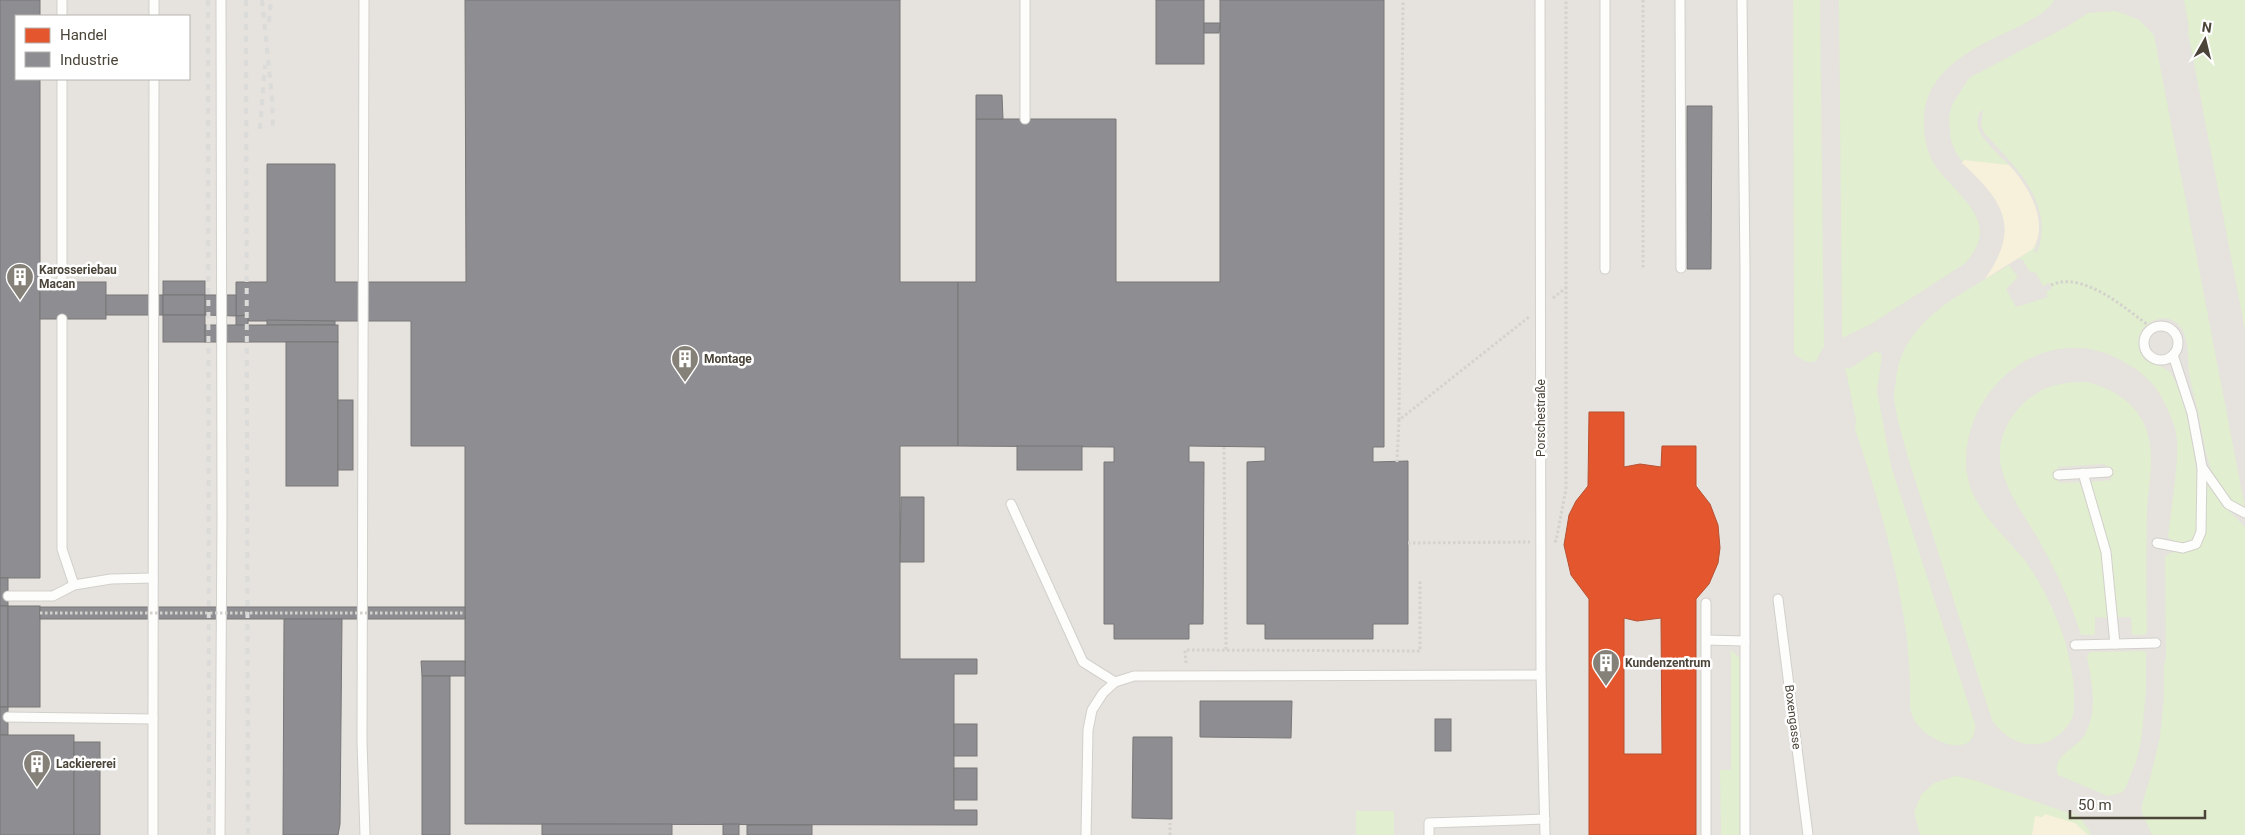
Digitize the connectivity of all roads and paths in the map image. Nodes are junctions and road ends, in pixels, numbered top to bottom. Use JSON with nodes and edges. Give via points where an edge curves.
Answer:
{"nodes":[{"id":1,"x":62,"y":0,"type":"edge"},
{"id":2,"x":154,"y":0,"type":"edge"},
{"id":3,"x":221,"y":0,"type":"edge"},
{"id":4,"x":364,"y":0,"type":"edge"},
{"id":5,"x":1025,"y":0,"type":"edge"},
{"id":6,"x":1403,"y":0,"type":"edge"},
{"id":7,"x":1540,"y":0,"type":"edge"},
{"id":8,"x":1605,"y":0,"type":"edge"},
{"id":9,"x":1642,"y":0,"type":"edge"},
{"id":10,"x":1680,"y":0,"type":"edge"},
{"id":11,"x":1742,"y":0,"type":"edge"},
{"id":12,"x":62,"y":15,"type":"edge"},
{"id":13,"x":154,"y":15,"type":"edge"},
{"id":14,"x":62,"y":80,"type":"edge"},
{"id":15,"x":154,"y":80,"type":"edge"},
{"id":16,"x":1025,"y":119,"type":"dead end"},
{"id":17,"x":1605,"y":268,"type":"dead end"},
{"id":18,"x":1643,"y":268,"type":"dead end"},
{"id":19,"x":1681,"y":268,"type":"dead end"},
{"id":20,"x":62,"y":282,"type":"dead end"},
{"id":21,"x":2050,"y":286,"type":"dead end"},
{"id":22,"x":1567,"y":287,"type":"dead end"},
{"id":23,"x":1540,"y":308,"type":"junction"},
{"id":24,"x":62,"y":319,"type":"dead end"},
{"id":25,"x":2152,"y":328,"type":"junction"},
{"id":26,"x":2172,"y":355,"type":"junction"},
{"id":27,"x":1399,"y":420,"type":"junction"},
{"id":28,"x":1224,"y":447,"type":"dead end"},
{"id":29,"x":1397,"y":462,"type":"dead end"},
{"id":30,"x":2202,"y":467,"type":"junction"},
{"id":31,"x":2108,"y":472,"type":"dead end"},
{"id":32,"x":2058,"y":474,"type":"dead end"},
{"id":33,"x":2083,"y":474,"type":"junction"},
{"id":34,"x":1011,"y":504,"type":"dead end"},
{"id":35,"x":2245,"y":514,"type":"edge"},
{"id":36,"x":2157,"y":543,"type":"dead end"},
{"id":37,"x":153,"y":578,"type":"junction"},
{"id":38,"x":1420,"y":579,"type":"dead end"},
{"id":39,"x":74,"y":585,"type":"junction"},
{"id":40,"x":8,"y":596,"type":"dead end"},
{"id":41,"x":1778,"y":599,"type":"dead end"},
{"id":42,"x":1706,"y":603,"type":"dead end"},
{"id":43,"x":40,"y":613,"type":"dead end"},
{"id":44,"x":465,"y":613,"type":"dead end"},
{"id":45,"x":1706,"y":640,"type":"junction"},
{"id":46,"x":1745,"y":640,"type":"junction"},
{"id":47,"x":2156,"y":643,"type":"dead end"},
{"id":48,"x":2115,"y":644,"type":"junction"},
{"id":49,"x":2075,"y":645,"type":"dead end"},
{"id":50,"x":1226,"y":650,"type":"junction"},
{"id":51,"x":1542,"y":675,"type":"junction"},
{"id":52,"x":1186,"y":676,"type":"junction"},
{"id":53,"x":1115,"y":682,"type":"junction"},
{"id":54,"x":8,"y":717,"type":"dead end"},
{"id":55,"x":153,"y":719,"type":"junction"},
{"id":56,"x":1544,"y":819,"type":"junction"},
{"id":57,"x":1170,"y":823,"type":"dead end"},
{"id":58,"x":153,"y":835,"type":"edge"},
{"id":59,"x":220,"y":835,"type":"edge"},
{"id":60,"x":364,"y":835,"type":"edge"},
{"id":61,"x":1086,"y":835,"type":"edge"},
{"id":62,"x":1170,"y":835,"type":"edge"},
{"id":63,"x":1429,"y":835,"type":"edge"},
{"id":64,"x":1545,"y":835,"type":"edge"},
{"id":65,"x":1706,"y":835,"type":"edge"},
{"id":66,"x":1745,"y":835,"type":"edge"},
{"id":67,"x":1808,"y":835,"type":"edge"}],
"edges":[{"from":1,"to":12,"type":"lane"},
{"from":2,"to":13,"type":"lane"},
{"from":3,"to":59,"type":"lane"},
{"from":4,"to":60,"type":"lane"},
{"from":5,"to":16,"type":"lane"},
{"from":6,"to":27,"type":"path"},
{"from":7,"to":23,"type":"lane","name":"Porschestraße"},
{"from":8,"to":17,"type":"lane"},
{"from":9,"to":18,"type":"path"},
{"from":10,"to":19,"type":"lane"},
{"from":11,"to":46,"type":"lane"},
{"from":14,"to":20,"type":"lane"},
{"from":15,"to":37,"type":"lane"},
{"from":21,"to":25,"type":"path","via":[[2060,281],[2067,282],[2104,294]]},
{"from":22,"to":23,"type":"path"},
{"from":23,"to":27,"type":"path"},
{"from":23,"to":51,"type":"lane","name":"Porschestraße"},
{"from":24,"to":39,"type":"lane","via":[[62,549]]},
{"from":25,"to":26,"type":"lane","via":[[2163,326],[2176,335],[2178,345]]},
{"from":25,"to":26,"type":"lane","via":[[2147,332],[2144,343],[2148,354],[2163,360]]},
{"from":26,"to":30,"type":"lane","via":[[2192,412]]},
{"from":27,"to":29,"type":"path"},
{"from":28,"to":50,"type":"path"},
{"from":30,"to":35,"type":"lane","via":[[2228,504]]},
{"from":30,"to":36,"type":"lane","via":[[2201,532],[2196,544],[2183,548]]},
{"from":31,"to":33,"type":"lane"},
{"from":32,"to":33,"type":"lane"},
{"from":33,"to":48,"type":"lane","via":[[2106,552]]},
{"from":34,"to":53,"type":"lane","via":[[1082,662]]},
{"from":37,"to":39,"type":"lane","via":[[111,578]]},
{"from":37,"to":55,"type":"lane"},
{"from":38,"to":50,"type":"path","via":[[1420,651]]},
{"from":39,"to":40,"type":"lane","via":[[53,596]]},
{"from":41,"to":67,"type":"lane","name":"Boxengasse"},
{"from":42,"to":45,"type":"lane"},
{"from":43,"to":44,"type":"path","bridge":true},
{"from":45,"to":46,"type":"lane"},
{"from":45,"to":65,"type":"lane"},
{"from":46,"to":66,"type":"lane"},
{"from":47,"to":48,"type":"lane"},
{"from":48,"to":49,"type":"lane"},
{"from":50,"to":52,"type":"path","via":[[1185,650]]},
{"from":51,"to":52,"type":"lane"},
{"from":51,"to":56,"type":"lane","name":"Porschestraße"},
{"from":52,"to":53,"type":"lane","via":[[1134,676]]},
{"from":53,"to":61,"type":"lane","via":[[1092,710],[1088,730]]},
{"from":54,"to":55,"type":"lane"},
{"from":55,"to":58,"type":"lane"},
{"from":56,"to":63,"type":"lane","via":[[1429,823]]},
{"from":56,"to":64,"type":"lane","name":"Porschestraße"},
{"from":57,"to":62,"type":"path"}]}
